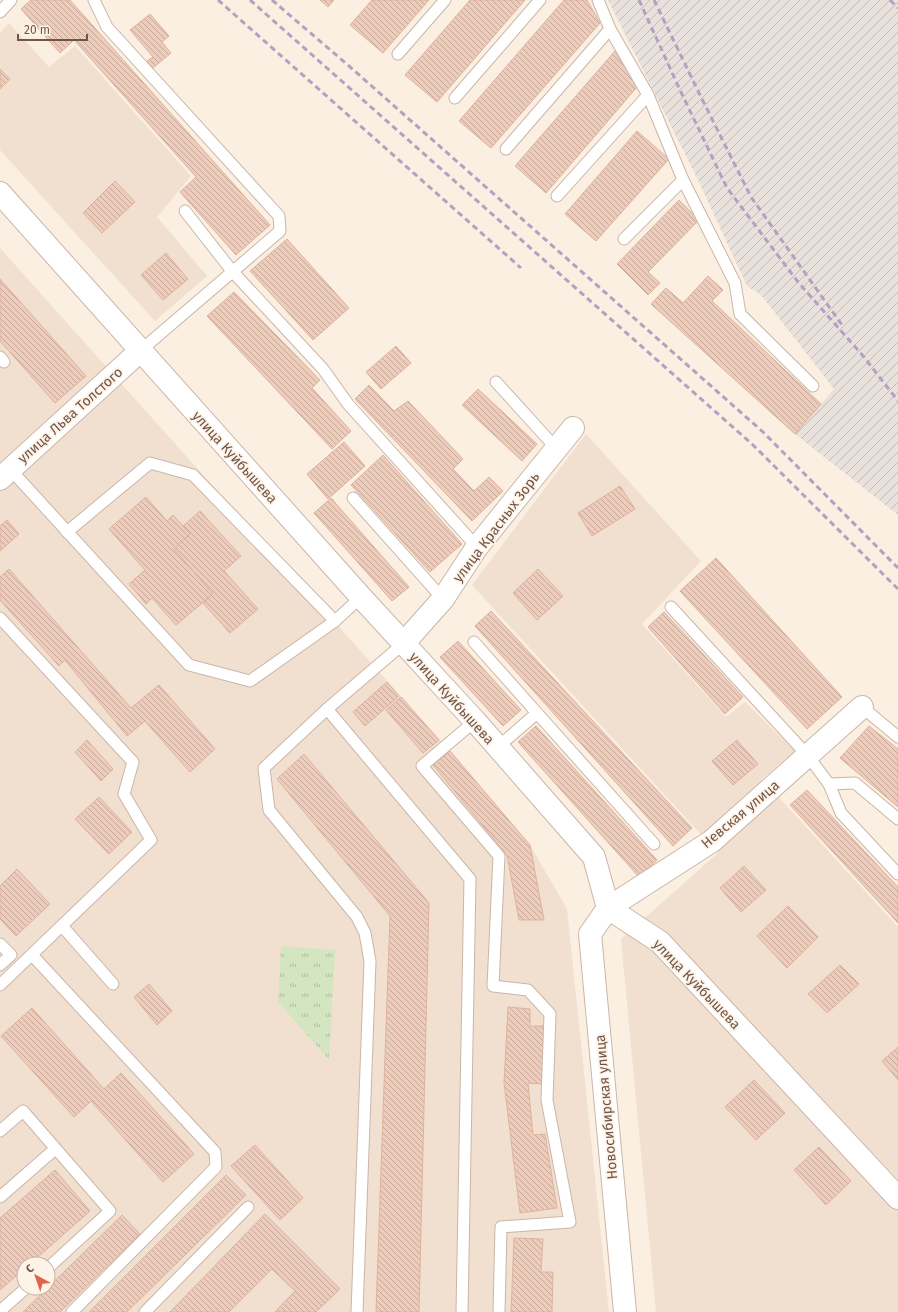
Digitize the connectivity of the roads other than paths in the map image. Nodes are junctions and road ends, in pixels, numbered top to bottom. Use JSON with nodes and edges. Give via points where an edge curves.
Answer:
{"nodes":[{"id":1,"x":11,"y":0,"type":"edge"},
{"id":2,"x":94,"y":0,"type":"edge"},
{"id":3,"x":445,"y":0,"type":"edge"},
{"id":4,"x":540,"y":0,"type":"edge"},
{"id":5,"x":598,"y":0,"type":"edge"},
{"id":6,"x":0,"y":12,"type":"edge"},
{"id":7,"x":610,"y":29,"type":"junction"},
{"id":8,"x":398,"y":54,"type":"dead end"},
{"id":9,"x":648,"y":95,"type":"junction"},
{"id":10,"x":455,"y":98,"type":"dead end"},
{"id":11,"x":506,"y":149,"type":"dead end"},
{"id":12,"x":683,"y":180,"type":"junction"},
{"id":13,"x":0,"y":193,"type":"edge"},
{"id":14,"x":557,"y":196,"type":"dead end"},
{"id":15,"x":185,"y":211,"type":"dead end"},
{"id":16,"x":624,"y":239,"type":"dead end"},
{"id":17,"x":232,"y":272,"type":"junction"},
{"id":18,"x":140,"y":351,"type":"junction"},
{"id":19,"x":496,"y":382,"type":"dead end"},
{"id":20,"x":813,"y":386,"type":"dead end"},
{"id":21,"x":573,"y":428,"type":"dead end"},
{"id":22,"x":556,"y":448,"type":"junction"},
{"id":23,"x":5,"y":474,"type":"edge"},
{"id":24,"x":353,"y":498,"type":"dead end"},
{"id":25,"x":67,"y":532,"type":"junction"},
{"id":26,"x":478,"y":547,"type":"junction"},
{"id":27,"x":361,"y":597,"type":"junction"},
{"id":28,"x":443,"y":599,"type":"junction"},
{"id":29,"x":671,"y":607,"type":"dead end"},
{"id":30,"x":0,"y":618,"type":"edge"},
{"id":31,"x":335,"y":621,"type":"junction"},
{"id":32,"x":474,"y":642,"type":"dead end"},
{"id":33,"x":404,"y":644,"type":"junction"},
{"id":34,"x":862,"y":707,"type":"joint"},
{"id":35,"x":327,"y":709,"type":"junction"},
{"id":36,"x":537,"y":713,"type":"junction"},
{"id":37,"x":475,"y":721,"type":"junction"},
{"id":38,"x":898,"y":737,"type":"edge"},
{"id":39,"x":498,"y":747,"type":"junction"},
{"id":40,"x":808,"y":756,"type":"junction"},
{"id":41,"x":829,"y":784,"type":"junction"},
{"id":42,"x":898,"y":819,"type":"edge"},
{"id":43,"x":654,"y":844,"type":"dead end"},
{"id":44,"x":898,"y":874,"type":"edge"},
{"id":45,"x":608,"y":908,"type":"junction"},
{"id":46,"x":62,"y":926,"type":"junction"},
{"id":47,"x":0,"y":944,"type":"edge"},
{"id":48,"x":32,"y":955,"type":"junction"},
{"id":49,"x":0,"y":965,"type":"edge"},
{"id":50,"x":113,"y":984,"type":"dead end"},
{"id":51,"x":0,"y":985,"type":"edge"},
{"id":52,"x":0,"y":1131,"type":"edge"},
{"id":53,"x":55,"y":1149,"type":"junction"},
{"id":54,"x":0,"y":1197,"type":"edge"},
{"id":55,"x":898,"y":1198,"type":"edge"},
{"id":56,"x":248,"y":1208,"type":"dead end"},
{"id":57,"x":56,"y":1261,"type":"edge"},
{"id":58,"x":17,"y":1296,"type":"edge"},
{"id":59,"x":0,"y":1311,"type":"edge"},
{"id":60,"x":72,"y":1312,"type":"edge"},
{"id":61,"x":145,"y":1312,"type":"edge"},
{"id":62,"x":356,"y":1312,"type":"edge"},
{"id":63,"x":462,"y":1312,"type":"edge"},
{"id":64,"x":499,"y":1312,"type":"edge"},
{"id":65,"x":625,"y":1312,"type":"edge"}],
"edges":[{"from":1,"to":6,"type":"lane"},
{"from":2,"to":17,"type":"lane","via":[[107,27],[279,216],[280,232]]},
{"from":3,"to":8,"type":"lane"},
{"from":4,"to":10,"type":"lane"},
{"from":5,"to":7,"type":"lane"},
{"from":7,"to":9,"type":"lane"},
{"from":7,"to":11,"type":"lane"},
{"from":9,"to":12,"type":"lane"},
{"from":9,"to":14,"type":"lane"},
{"from":12,"to":16,"type":"lane"},
{"from":12,"to":20,"type":"lane","via":[[735,283],[740,314]]},
{"from":13,"to":18,"type":"street","name":"улица Куйбышева"},
{"from":15,"to":17,"type":"lane"},
{"from":17,"to":18,"type":"lane"},
{"from":17,"to":26,"type":"lane","via":[[323,368],[348,404]]},
{"from":18,"to":23,"type":"street","name":"улица Льва Толстого"},
{"from":18,"to":27,"type":"street","name":"улица Куйбышева"},
{"from":19,"to":22,"type":"lane"},
{"from":21,"to":22,"type":"street","name":"улица Красных Зорь"},
{"from":22,"to":26,"type":"street","name":"улица Красных Зорь"},
{"from":23,"to":25,"type":"lane"},
{"from":24,"to":28,"type":"lane"},
{"from":25,"to":31,"type":"lane","via":[[190,665],[250,681]]},
{"from":25,"to":31,"type":"lane","via":[[150,463],[193,475]]},
{"from":26,"to":28,"type":"street","name":"улица Красных Зорь"},
{"from":27,"to":31,"type":"lane"},
{"from":27,"to":33,"type":"street","name":"улица Куйбышева"},
{"from":28,"to":33,"type":"street","name":"улица Красных Зорь"},
{"from":29,"to":40,"type":"lane"},
{"from":30,"to":46,"type":"lane","via":[[133,762],[124,794],[151,840]]},
{"from":32,"to":36,"type":"lane"},
{"from":33,"to":35,"type":"lane"},
{"from":33,"to":37,"type":"street","name":"улица Куйбышева"},
{"from":34,"to":38,"type":"lane"},
{"from":34,"to":40,"type":"street","name":"Невская улица"},
{"from":35,"to":62,"type":"lane","via":[[264,768],[268,810],[357,918],[365,933],[370,961]]},
{"from":35,"to":63,"type":"lane","via":[[470,879]]},
{"from":36,"to":39,"type":"lane"},
{"from":36,"to":43,"type":"lane"},
{"from":37,"to":39,"type":"street","name":"улица Куйбышева"},
{"from":37,"to":64,"type":"lane","via":[[422,766],[500,856],[492,986],[528,990],[550,1014],[547,1100],[570,1222],[501,1227]]},
{"from":39,"to":45,"type":"street","name":"улица Куйбышева","via":[[594,857]]},
{"from":40,"to":41,"type":"lane"},
{"from":40,"to":45,"type":"street","name":"Невская улица","via":[[712,841]]},
{"from":41,"to":42,"type":"lane","via":[[854,783]]},
{"from":41,"to":44,"type":"lane","via":[[841,813]]},
{"from":45,"to":55,"type":"street","name":"улица Куйбышева","via":[[660,942]]},
{"from":45,"to":65,"type":"street","name":"Новосибирская улица","via":[[590,934]]},
{"from":46,"to":48,"type":"lane"},
{"from":46,"to":50,"type":"lane"},
{"from":47,"to":49,"type":"lane","via":[[11,956]]},
{"from":48,"to":51,"type":"lane"},
{"from":48,"to":60,"type":"lane","via":[[215,1152],[216,1167]]},
{"from":52,"to":53,"type":"lane","via":[[23,1111]]},
{"from":53,"to":54,"type":"lane"},
{"from":53,"to":57,"type":"lane","via":[[110,1211]]},
{"from":56,"to":61,"type":"lane"},
{"from":58,"to":59,"type":"lane"}]}
